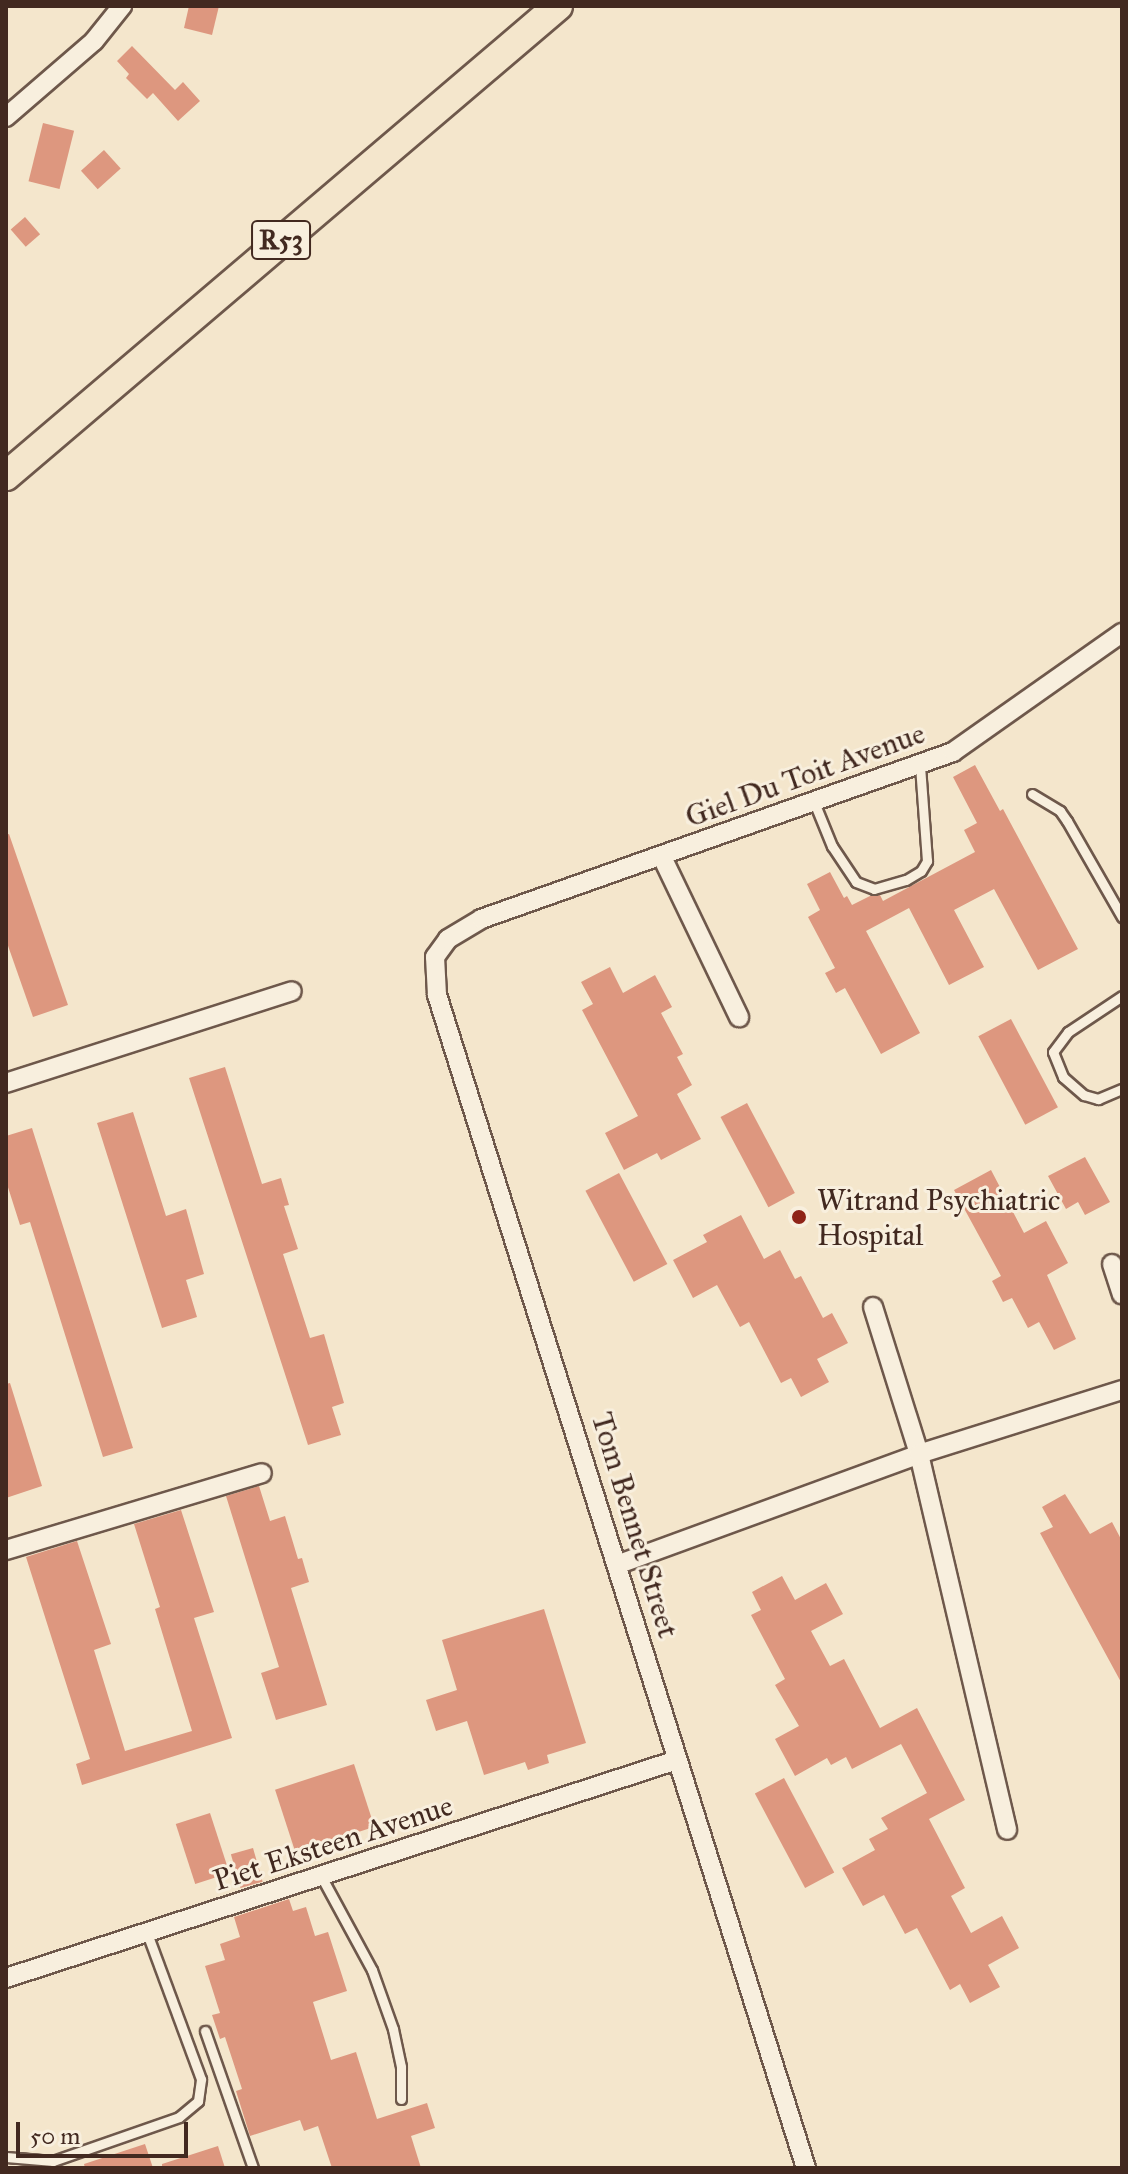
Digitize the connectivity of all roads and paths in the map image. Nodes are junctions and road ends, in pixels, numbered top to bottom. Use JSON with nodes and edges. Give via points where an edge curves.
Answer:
{"nodes":[{"id":1,"x":122,"y":6,"type":"edge"},
{"id":2,"x":558,"y":6,"type":"edge"},
{"id":3,"x":6,"y":117,"type":"edge"},
{"id":4,"x":6,"y":476,"type":"edge"},
{"id":5,"x":1122,"y":633,"type":"edge"},
{"id":6,"x":920,"y":766,"type":"junction"},
{"id":7,"x":1032,"y":794,"type":"dead end"},
{"id":8,"x":814,"y":802,"type":"junction"},
{"id":9,"x":662,"y":857,"type":"junction"},
{"id":10,"x":1122,"y":917,"type":"edge"},
{"id":11,"x":481,"y":919,"type":"joint"},
{"id":12,"x":292,"y":991,"type":"dead end"},
{"id":13,"x":1122,"y":996,"type":"edge"},
{"id":14,"x":739,"y":1017,"type":"dead end"},
{"id":15,"x":6,"y":1083,"type":"edge"},
{"id":16,"x":1122,"y":1089,"type":"edge"},
{"id":17,"x":1112,"y":1264,"type":"dead end"},
{"id":18,"x":1122,"y":1294,"type":"edge"},
{"id":19,"x":873,"y":1307,"type":"dead end"},
{"id":20,"x":1122,"y":1390,"type":"edge"},
{"id":21,"x":919,"y":1454,"type":"junction"},
{"id":22,"x":262,"y":1473,"type":"dead end"},
{"id":23,"x":6,"y":1550,"type":"edge"},
{"id":24,"x":619,"y":1564,"type":"junction"},
{"id":25,"x":677,"y":1760,"type":"junction"},
{"id":26,"x":1007,"y":1830,"type":"dead end"},
{"id":27,"x":321,"y":1876,"type":"junction"},
{"id":28,"x":147,"y":1933,"type":"junction"},
{"id":29,"x":6,"y":1978,"type":"edge"},
{"id":30,"x":205,"y":2031,"type":"dead end"},
{"id":31,"x":401,"y":2099,"type":"dead end"},
{"id":32,"x":6,"y":2157,"type":"edge"},
{"id":33,"x":253,"y":2168,"type":"edge"},
{"id":34,"x":806,"y":2168,"type":"edge"}],
"edges":[{"from":1,"to":3,"type":"street","via":[[94,41]]},
{"from":2,"to":4,"type":"main road","number":"R53"},
{"from":5,"to":6,"type":"street","name":"Giel Du Toit Avenue","via":[[953,752]]},
{"from":6,"to":8,"type":"street","name":"Giel Du Toit Avenue"},
{"from":6,"to":8,"type":"lane","via":[[927,861],[906,880],[874,889],[856,882],[832,846]]},
{"from":7,"to":10,"type":"lane","via":[[1060,811]]},
{"from":8,"to":9,"type":"street","name":"Giel Du Toit Avenue"},
{"from":9,"to":11,"type":"street","name":"Giel Du Toit Avenue"},
{"from":9,"to":14,"type":"street"},
{"from":11,"to":24,"type":"street","name":"Tom Bennet Street","via":[[438,949],[433,967],[436,987]]},
{"from":12,"to":15,"type":"street"},
{"from":13,"to":16,"type":"lane","via":[[1068,1032],[1053,1052],[1063,1077],[1084,1095],[1098,1099]]},
{"from":17,"to":18,"type":"street"},
{"from":19,"to":21,"type":"street"},
{"from":20,"to":21,"type":"street"},
{"from":21,"to":24,"type":"street"},
{"from":21,"to":26,"type":"street"},
{"from":22,"to":23,"type":"street"},
{"from":24,"to":25,"type":"street","name":"Tom Bennet Street"},
{"from":25,"to":27,"type":"street","name":"Piet Eksteen Avenue"},
{"from":25,"to":34,"type":"street","name":"Tom Bennet Street"},
{"from":27,"to":28,"type":"street","name":"Piet Eksteen Avenue"},
{"from":27,"to":31,"type":"lane","via":[[372,1970],[393,2029]]},
{"from":28,"to":29,"type":"street","name":"Piet Eksteen Avenue"},
{"from":28,"to":32,"type":"lane","via":[[201,2079],[198,2101],[179,2117],[53,2161]]},
{"from":30,"to":33,"type":"lane"}]}
